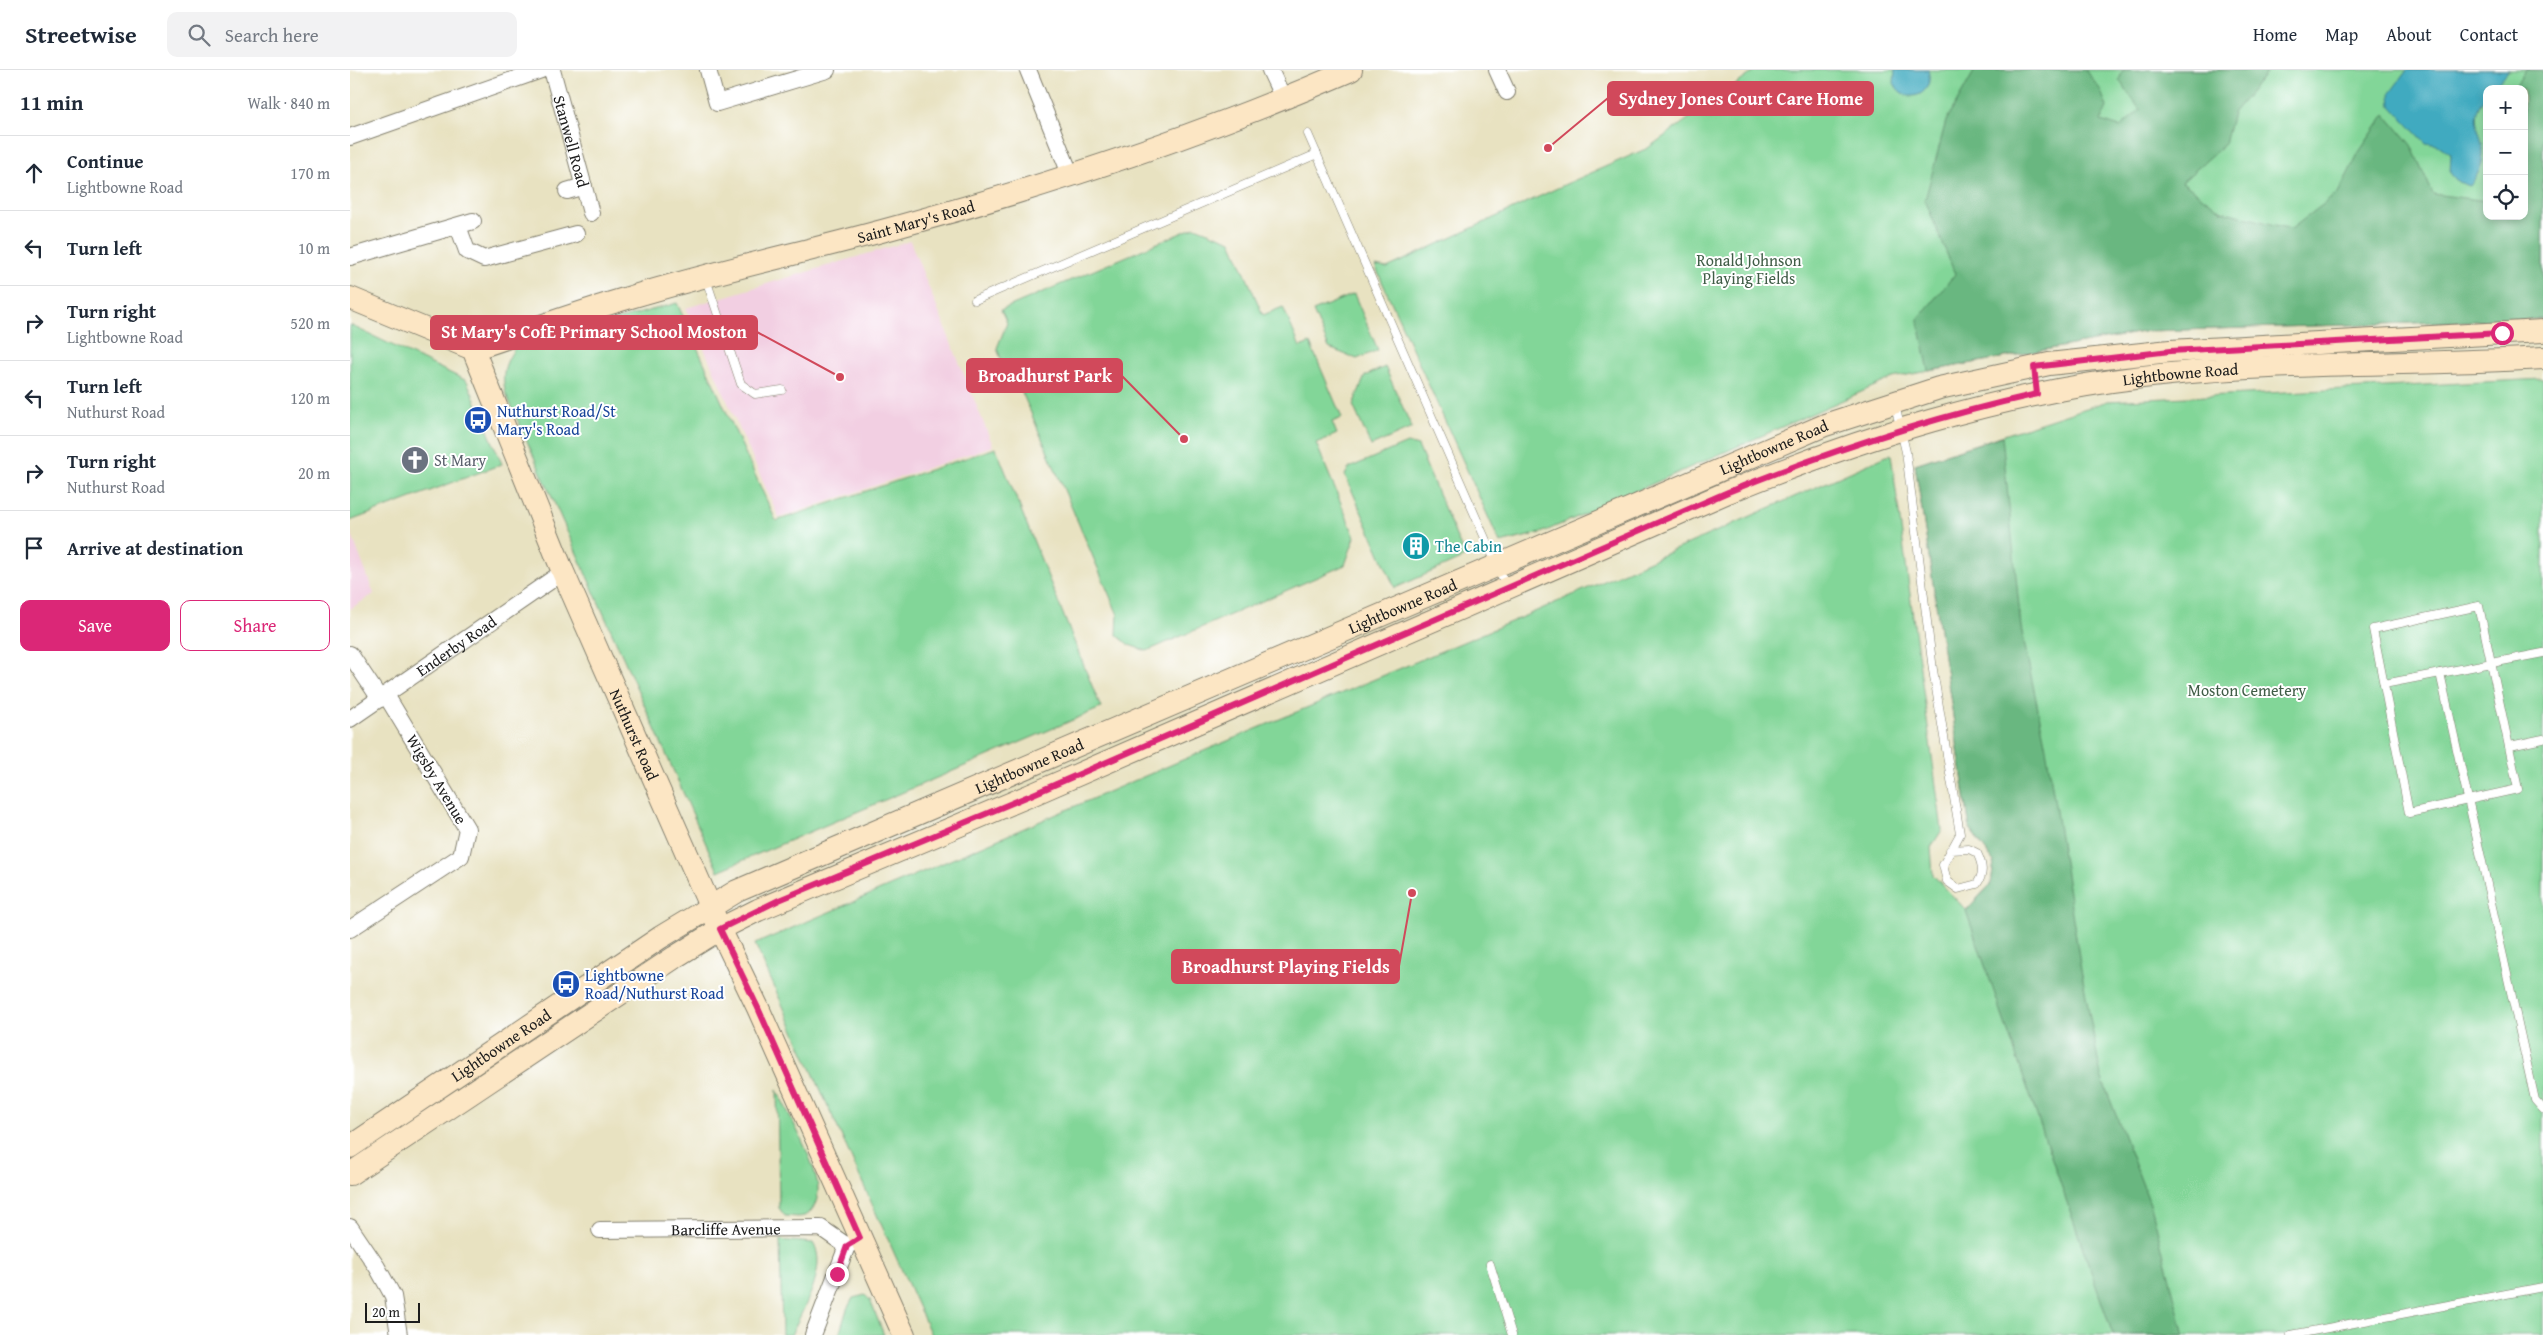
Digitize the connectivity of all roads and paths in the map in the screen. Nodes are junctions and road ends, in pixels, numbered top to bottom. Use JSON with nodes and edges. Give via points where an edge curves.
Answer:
{"nodes":[{"id":1,"x":541,"y":70,"type":"edge"},
{"id":2,"x":552,"y":70,"type":"edge"},
{"id":3,"x":708,"y":70,"type":"edge"},
{"id":4,"x":828,"y":70,"type":"edge"},
{"id":5,"x":1028,"y":70,"type":"edge"},
{"id":6,"x":1270,"y":70,"type":"edge"},
{"id":7,"x":1351,"y":70,"type":"edge"},
{"id":8,"x":1497,"y":70,"type":"edge"},
{"id":9,"x":1507,"y":92,"type":"dead end"},
{"id":10,"x":1284,"y":100,"type":"junction"},
{"id":11,"x":1308,"y":134,"type":"dead end"},
{"id":12,"x":350,"y":137,"type":"edge"},
{"id":13,"x":1317,"y":154,"type":"junction"},
{"id":14,"x":1071,"y":176,"type":"junction"},
{"id":15,"x":584,"y":186,"type":"junction"},
{"id":16,"x":567,"y":191,"type":"dead end"},
{"id":17,"x":591,"y":213,"type":"dead end"},
{"id":18,"x":576,"y":234,"type":"dead end"},
{"id":19,"x":350,"y":258,"type":"edge"},
{"id":20,"x":706,"y":277,"type":"junction"},
{"id":21,"x":350,"y":298,"type":"edge"},
{"id":22,"x":975,"y":300,"type":"dead end"},
{"id":23,"x":2543,"y":331,"type":"edge"},
{"id":24,"x":473,"y":350,"type":"junction"},
{"id":25,"x":2543,"y":358,"type":"edge"},
{"id":26,"x":2035,"y":381,"type":"junction"},
{"id":27,"x":782,"y":390,"type":"dead end"},
{"id":28,"x":1894,"y":402,"type":"junction"},
{"id":29,"x":1902,"y":430,"type":"junction"},
{"id":30,"x":1498,"y":566,"type":"junction"},
{"id":31,"x":563,"y":572,"type":"junction"},
{"id":32,"x":1507,"y":588,"type":"junction"},
{"id":33,"x":2543,"y":653,"type":"edge"},
{"id":34,"x":350,"y":654,"type":"edge"},
{"id":35,"x":2492,"y":663,"type":"junction"},
{"id":36,"x":2440,"y":673,"type":"junction"},
{"id":37,"x":2384,"y":684,"type":"junction"},
{"id":38,"x":383,"y":697,"type":"junction"},
{"id":39,"x":350,"y":719,"type":"edge"},
{"id":40,"x":2543,"y":739,"type":"edge"},
{"id":41,"x":2510,"y":746,"type":"junction"},
{"id":42,"x":2468,"y":800,"type":"junction"},
{"id":43,"x":1960,"y":834,"type":"junction"},
{"id":44,"x":1969,"y":849,"type":"junction"},
{"id":45,"x":1950,"y":850,"type":"junction"},
{"id":46,"x":712,"y":906,"type":"junction"},
{"id":47,"x":720,"y":929,"type":"junction"},
{"id":48,"x":350,"y":930,"type":"edge"},
{"id":49,"x":2543,"y":1109,"type":"edge"},
{"id":50,"x":350,"y":1146,"type":"edge"},
{"id":51,"x":350,"y":1174,"type":"edge"},
{"id":52,"x":350,"y":1227,"type":"edge"},
{"id":53,"x":600,"y":1230,"type":"dead end"},
{"id":54,"x":854,"y":1242,"type":"junction"},
{"id":55,"x":1490,"y":1264,"type":"dead end"},
{"id":56,"x":2543,"y":1287,"type":"edge"},
{"id":57,"x":399,"y":1335,"type":"edge"},
{"id":58,"x":813,"y":1335,"type":"edge"},
{"id":59,"x":904,"y":1335,"type":"edge"},
{"id":60,"x":1512,"y":1335,"type":"edge"},
{"id":61,"x":2291,"y":1335,"type":"edge"}],
"edges":[{"from":1,"to":12,"type":"street"},
{"from":2,"to":15,"type":"street","name":"Stanwell Road"},
{"from":3,"to":4,"type":"street","via":[[717,103]]},
{"from":5,"to":14,"type":"street"},
{"from":6,"to":10,"type":"street"},
{"from":7,"to":10,"type":"main road","name":"Saint Mary's Road"},
{"from":8,"to":9,"type":"street"},
{"from":10,"to":14,"type":"main road","name":"Saint Mary's Road"},
{"from":11,"to":13,"type":"lane"},
{"from":13,"to":22,"type":"lane"},
{"from":13,"to":30,"type":"lane"},
{"from":14,"to":20,"type":"main road","name":"Saint Mary's Road","via":[[902,226]]},
{"from":15,"to":16,"type":"street"},
{"from":15,"to":17,"type":"street","name":"Stanwell Road"},
{"from":18,"to":19,"type":"street","via":[[484,259],[467,251],[465,223]]},
{"from":20,"to":24,"type":"main road","name":"Saint Mary's Road","via":[[631,296]]},
{"from":20,"to":27,"type":"lane","via":[[741,384],[755,394]]},
{"from":21,"to":24,"type":"main road"},
{"from":23,"to":26,"type":"main road","name":"Lightbowne Road","via":[[2170,351]]},
{"from":24,"to":31,"type":"main road","name":"Nuthurst Road"},
{"from":25,"to":26,"type":"main road","name":"Lightbowne Road"},
{"from":26,"to":28,"type":"main road","name":"Lightbowne Road","via":[[1939,388]]},
{"from":26,"to":29,"type":"main road","name":"Lightbowne Road","via":[[1966,410]]},
{"from":28,"to":29,"type":"lane"},
{"from":28,"to":30,"type":"main road","name":"Lightbowne Road","via":[[1825,425]]},
{"from":29,"to":32,"type":"main road","name":"Lightbowne Road","via":[[1806,461]]},
{"from":29,"to":43,"type":"lane","via":[[1933,670]]},
{"from":30,"to":32,"type":"lane"},
{"from":30,"to":46,"type":"main road","name":"Lightbowne Road","via":[[742,889]]},
{"from":31,"to":38,"type":"street","name":"Enderby Road"},
{"from":31,"to":46,"type":"main road","name":"Nuthurst Road"},
{"from":32,"to":47,"type":"main road","name":"Lightbowne Road","via":[[1031,795],[779,900]]},
{"from":33,"to":35,"type":"lane"},
{"from":34,"to":38,"type":"street","name":"Wigsby Avenue"},
{"from":35,"to":36,"type":"lane"},
{"from":35,"to":37,"type":"lane","via":[[2479,606],[2373,629]]},
{"from":35,"to":41,"type":"lane"},
{"from":36,"to":37,"type":"lane"},
{"from":36,"to":42,"type":"lane"},
{"from":37,"to":42,"type":"lane","via":[[2409,813]]},
{"from":38,"to":39,"type":"street","name":"Enderby Road"},
{"from":38,"to":48,"type":"street","name":"Wigsby Avenue","via":[[467,829],[461,856]]},
{"from":40,"to":41,"type":"lane"},
{"from":41,"to":42,"type":"lane","via":[[2518,789]]},
{"from":42,"to":49,"type":"lane","via":[[2535,1100]]},
{"from":43,"to":44,"type":"lane"},
{"from":43,"to":45,"type":"lane"},
{"from":44,"to":45,"type":"lane"},
{"from":44,"to":45,"type":"lane","via":[[1980,860],[1982,877],[1977,884],[1958,888],[1947,881],[1942,865]]},
{"from":46,"to":47,"type":"main road","name":"Nuthurst Road"},
{"from":46,"to":50,"type":"main road","name":"Lightbowne Road"},
{"from":47,"to":51,"type":"main road","name":"Lightbowne Road"},
{"from":47,"to":54,"type":"main road","name":"Nuthurst Road","via":[[758,1008]]},
{"from":52,"to":57,"type":"street","via":[[393,1296]]},
{"from":53,"to":54,"type":"street","name":"Barcliffe Avenue","via":[[821,1228]]},
{"from":54,"to":58,"type":"street"},
{"from":54,"to":59,"type":"main road","name":"Nuthurst Road"},
{"from":55,"to":60,"type":"lane"},
{"from":56,"to":61,"type":"lane"}]}
